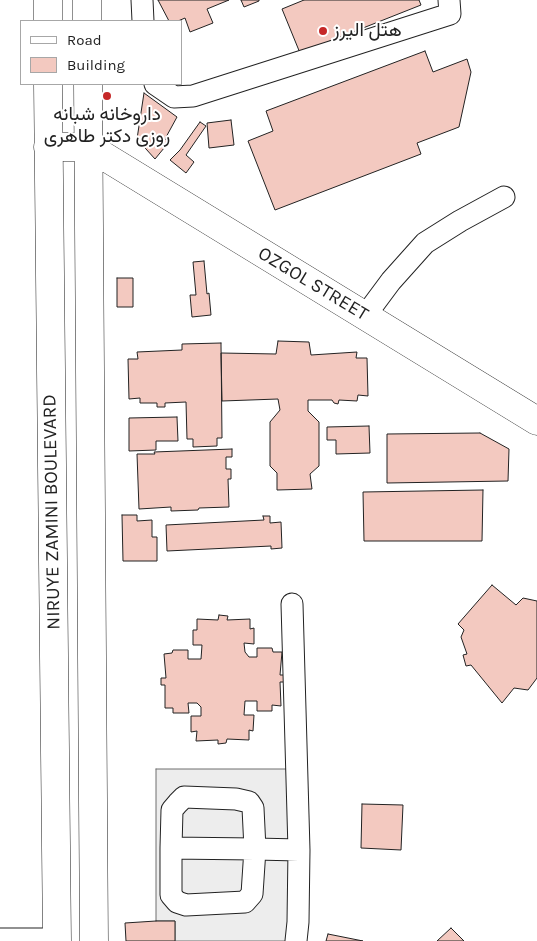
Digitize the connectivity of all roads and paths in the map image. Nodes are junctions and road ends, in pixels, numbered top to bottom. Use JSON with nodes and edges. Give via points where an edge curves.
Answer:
{"nodes":[{"id":1,"x":48,"y":0,"type":"edge"},
{"id":2,"x":87,"y":0,"type":"edge"},
{"id":3,"x":142,"y":0,"type":"edge"},
{"id":4,"x":449,"y":0,"type":"edge"},
{"id":5,"x":48,"y":20,"type":"edge"},
{"id":6,"x":87,"y":20,"type":"edge"},
{"id":7,"x":142,"y":20,"type":"edge"},
{"id":8,"x":48,"y":85,"type":"edge"},
{"id":9,"x":88,"y":85,"type":"edge"},
{"id":10,"x":156,"y":85,"type":"edge"},
{"id":11,"x":48,"y":147,"type":"junction"},
{"id":12,"x":89,"y":147,"type":"junction"},
{"id":13,"x":504,"y":197,"type":"dead end"},
{"id":14,"x":365,"y":316,"type":"junction"},
{"id":15,"x":537,"y":421,"type":"edge"},
{"id":16,"x":292,"y":604,"type":"dead end"},
{"id":17,"x":171,"y":848,"type":"junction"},
{"id":18,"x":255,"y":849,"type":"junction"},
{"id":19,"x":299,"y":850,"type":"junction"},
{"id":20,"x":0,"y":939,"type":"edge"},
{"id":21,"x":57,"y":940,"type":"edge"},
{"id":22,"x":94,"y":940,"type":"edge"},
{"id":23,"x":296,"y":941,"type":"edge"}],
"edges":[{"from":1,"to":5,"type":"main road"},
{"from":2,"to":6,"type":"main road"},
{"from":3,"to":7,"type":"street"},
{"from":4,"to":10,"type":"street","via":[[450,14],[193,96],[174,97]]},
{"from":8,"to":11,"type":"main road","name":"NIRUYE ZAMINI BOULEVARD"},
{"from":9,"to":12,"type":"main road","name":"NIRUYE ZAMINI BOULEVARD"},
{"from":11,"to":12,"type":"main road"},
{"from":11,"to":21,"type":"main road","name":"NIRUYE ZAMINI BOULEVARD"},
{"from":12,"to":14,"type":"main road","name":"OZGOL STREET"},
{"from":12,"to":22,"type":"main road","name":"NIRUYE ZAMINI BOULEVARD"},
{"from":13,"to":14,"type":"street","via":[[460,220],[425,244]]},
{"from":14,"to":15,"type":"main road","name":"OZGOL STREET"},
{"from":16,"to":19,"type":"street"},
{"from":17,"to":18,"type":"street"},
{"from":17,"to":18,"type":"street","via":[[172,810],[184,797],[249,802],[253,808]]},
{"from":17,"to":18,"type":"street","via":[[171,895],[186,905],[244,902],[252,894]]},
{"from":18,"to":19,"type":"street"},
{"from":19,"to":23,"type":"street"},
{"from":20,"to":21,"type":"street"},
{"from":21,"to":22,"type":"main road"}]}
